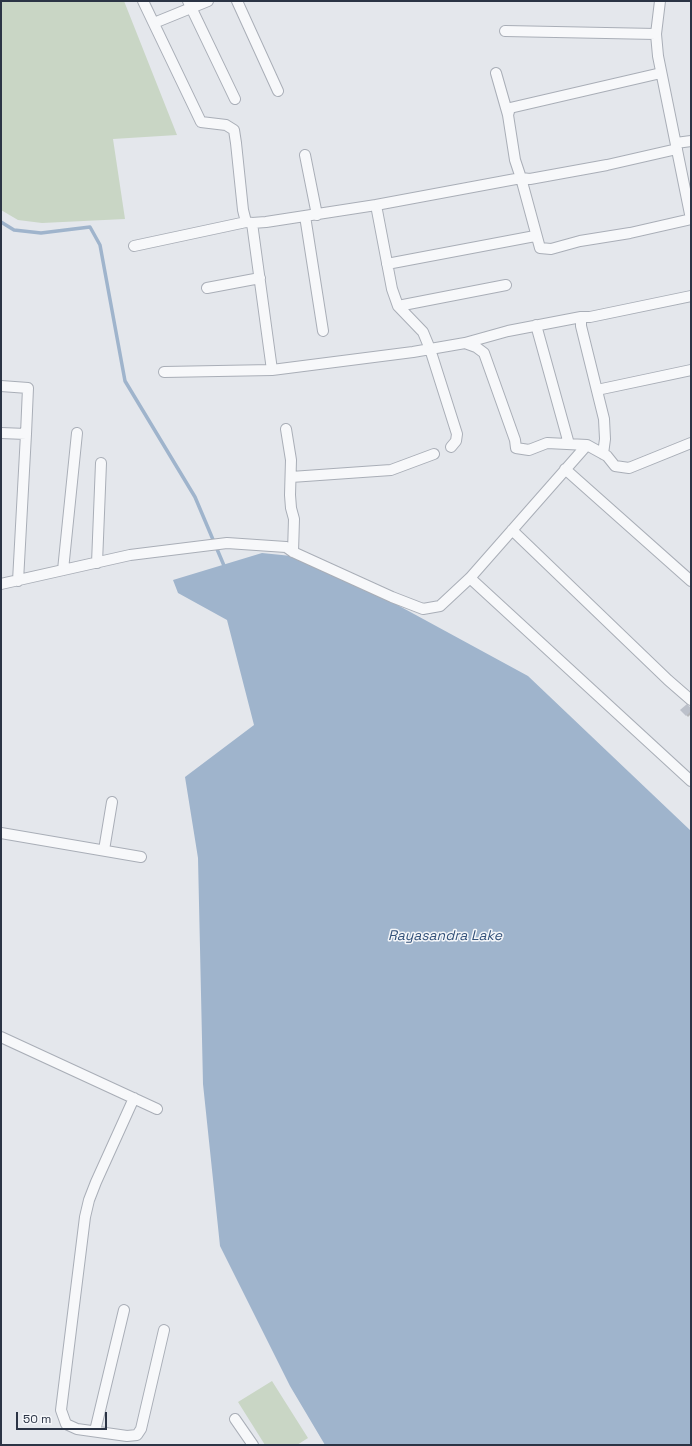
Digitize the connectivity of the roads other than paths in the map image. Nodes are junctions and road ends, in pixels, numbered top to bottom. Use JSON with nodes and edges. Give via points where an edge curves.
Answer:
{"nodes":[{"id":1,"x":143,"y":1,"type":"edge"},
{"id":2,"x":208,"y":1,"type":"edge"},
{"id":3,"x":237,"y":1,"type":"edge"},
{"id":4,"x":660,"y":1,"type":"edge"},
{"id":5,"x":189,"y":4,"type":"edge"},
{"id":6,"x":154,"y":23,"type":"junction"},
{"id":7,"x":505,"y":31,"type":"dead end"},
{"id":8,"x":656,"y":34,"type":"junction"},
{"id":9,"x":496,"y":73,"type":"dead end"},
{"id":10,"x":662,"y":73,"type":"junction"},
{"id":11,"x":278,"y":90,"type":"dead end"},
{"id":12,"x":236,"y":99,"type":"dead end"},
{"id":13,"x":508,"y":115,"type":"junction"},
{"id":14,"x":691,"y":141,"type":"edge"},
{"id":15,"x":677,"y":146,"type":"junction"},
{"id":16,"x":305,"y":155,"type":"dead end"},
{"id":17,"x":521,"y":178,"type":"junction"},
{"id":18,"x":376,"y":205,"type":"junction"},
{"id":19,"x":317,"y":215,"type":"junction"},
{"id":20,"x":305,"y":216,"type":"junction"},
{"id":21,"x":249,"y":223,"type":"junction"},
{"id":22,"x":536,"y":236,"type":"junction"},
{"id":23,"x":134,"y":246,"type":"dead end"},
{"id":24,"x":387,"y":264,"type":"junction"},
{"id":25,"x":260,"y":278,"type":"junction"},
{"id":26,"x":506,"y":285,"type":"dead end"},
{"id":27,"x":207,"y":288,"type":"dead end"},
{"id":28,"x":691,"y":296,"type":"edge"},
{"id":29,"x":398,"y":306,"type":"junction"},
{"id":30,"x":581,"y":317,"type":"junction"},
{"id":31,"x":536,"y":325,"type":"junction"},
{"id":32,"x":323,"y":331,"type":"dead end"},
{"id":33,"x":464,"y":343,"type":"junction"},
{"id":34,"x":430,"y":349,"type":"junction"},
{"id":35,"x":272,"y":370,"type":"junction"},
{"id":36,"x":691,"y":370,"type":"edge"},
{"id":37,"x":164,"y":372,"type":"dead end"},
{"id":38,"x":1,"y":386,"type":"edge"},
{"id":39,"x":597,"y":390,"type":"junction"},
{"id":40,"x":286,"y":429,"type":"dead end"},
{"id":41,"x":1,"y":433,"type":"edge"},
{"id":42,"x":77,"y":433,"type":"dead end"},
{"id":43,"x":26,"y":434,"type":"junction"},
{"id":44,"x":691,"y":443,"type":"edge"},
{"id":45,"x":569,"y":444,"type":"junction"},
{"id":46,"x":587,"y":445,"type":"junction"},
{"id":47,"x":451,"y":447,"type":"dead end"},
{"id":48,"x":434,"y":454,"type":"dead end"},
{"id":49,"x":603,"y":454,"type":"junction"},
{"id":50,"x":101,"y":463,"type":"dead end"},
{"id":51,"x":565,"y":469,"type":"junction"},
{"id":52,"x":290,"y":478,"type":"junction"},
{"id":53,"x":512,"y":530,"type":"junction"},
{"id":54,"x":293,"y":552,"type":"junction"},
{"id":55,"x":97,"y":563,"type":"junction"},
{"id":56,"x":63,"y":570,"type":"junction"},
{"id":57,"x":470,"y":578,"type":"junction"},
{"id":58,"x":18,"y":581,"type":"junction"},
{"id":59,"x":691,"y":581,"type":"edge"},
{"id":60,"x":1,"y":584,"type":"edge"},
{"id":61,"x":691,"y":700,"type":"edge"},
{"id":62,"x":691,"y":781,"type":"edge"},
{"id":63,"x":112,"y":802,"type":"dead end"},
{"id":64,"x":1,"y":834,"type":"edge"},
{"id":65,"x":104,"y":850,"type":"junction"},
{"id":66,"x":141,"y":856,"type":"dead end"},
{"id":67,"x":1,"y":1037,"type":"edge"},
{"id":68,"x":134,"y":1098,"type":"junction"},
{"id":69,"x":157,"y":1109,"type":"dead end"},
{"id":70,"x":124,"y":1310,"type":"dead end"},
{"id":71,"x":164,"y":1330,"type":"dead end"},
{"id":72,"x":235,"y":1419,"type":"dead end"},
{"id":73,"x":96,"y":1431,"type":"junction"},
{"id":74,"x":253,"y":1445,"type":"edge"}],
"edges":[{"from":1,"to":6,"type":"street"},
{"from":2,"to":5,"type":"street"},
{"from":3,"to":11,"type":"street"},
{"from":4,"to":8,"type":"street"},
{"from":5,"to":6,"type":"street"},
{"from":5,"to":12,"type":"street"},
{"from":6,"to":21,"type":"street","via":[[201,122],[226,125],[234,130],[243,210]]},
{"from":7,"to":8,"type":"street"},
{"from":8,"to":10,"type":"street"},
{"from":9,"to":13,"type":"street"},
{"from":10,"to":13,"type":"street","via":[[510,108]]},
{"from":10,"to":15,"type":"street"},
{"from":13,"to":17,"type":"street","via":[[515,160]]},
{"from":14,"to":15,"type":"street"},
{"from":15,"to":17,"type":"street","via":[[574,171],[530,179]]},
{"from":15,"to":22,"type":"street","via":[[691,219],[551,249],[540,248]]},
{"from":16,"to":19,"type":"street"},
{"from":17,"to":18,"type":"street"},
{"from":17,"to":22,"type":"street"},
{"from":18,"to":19,"type":"street"},
{"from":18,"to":24,"type":"street"},
{"from":19,"to":20,"type":"street"},
{"from":20,"to":21,"type":"street"},
{"from":20,"to":32,"type":"street"},
{"from":21,"to":23,"type":"street"},
{"from":21,"to":25,"type":"street"},
{"from":22,"to":24,"type":"street"},
{"from":24,"to":29,"type":"street"},
{"from":25,"to":27,"type":"street"},
{"from":25,"to":35,"type":"street"},
{"from":26,"to":29,"type":"street"},
{"from":28,"to":30,"type":"street"},
{"from":29,"to":34,"type":"street","via":[[423,332]]},
{"from":30,"to":31,"type":"street"},
{"from":30,"to":39,"type":"street"},
{"from":31,"to":33,"type":"street"},
{"from":31,"to":45,"type":"street"},
{"from":33,"to":34,"type":"street"},
{"from":33,"to":45,"type":"street","via":[[484,353],[516,448],[529,450],[547,443]]},
{"from":34,"to":35,"type":"street"},
{"from":34,"to":47,"type":"street","via":[[457,434],[456,441]]},
{"from":35,"to":37,"type":"street"},
{"from":36,"to":39,"type":"street"},
{"from":38,"to":43,"type":"street","via":[[28,388]]},
{"from":39,"to":49,"type":"street","via":[[604,419]]},
{"from":40,"to":52,"type":"street","via":[[291,460]]},
{"from":41,"to":43,"type":"street"},
{"from":42,"to":56,"type":"street"},
{"from":43,"to":58,"type":"street"},
{"from":44,"to":49,"type":"street","via":[[629,468],[615,466]]},
{"from":45,"to":46,"type":"street"},
{"from":46,"to":49,"type":"street"},
{"from":46,"to":51,"type":"street"},
{"from":48,"to":52,"type":"street","via":[[391,470]]},
{"from":50,"to":55,"type":"street"},
{"from":51,"to":53,"type":"street"},
{"from":51,"to":59,"type":"street"},
{"from":52,"to":54,"type":"street","via":[[294,519]]},
{"from":53,"to":57,"type":"street"},
{"from":53,"to":61,"type":"street"},
{"from":54,"to":55,"type":"street","via":[[286,547],[227,543],[130,555]]},
{"from":54,"to":57,"type":"street","via":[[392,598],[423,609],[440,606]]},
{"from":55,"to":56,"type":"street"},
{"from":56,"to":58,"type":"street"},
{"from":57,"to":62,"type":"street"},
{"from":58,"to":60,"type":"street"},
{"from":63,"to":65,"type":"street"},
{"from":64,"to":65,"type":"street"},
{"from":65,"to":66,"type":"street"},
{"from":67,"to":68,"type":"street"},
{"from":68,"to":69,"type":"street"},
{"from":68,"to":73,"type":"street","via":[[96,1182],[85,1217],[61,1410],[66,1424],[77,1429]]},
{"from":70,"to":73,"type":"street"},
{"from":71,"to":73,"type":"street","via":[[141,1429],[137,1435]]},
{"from":72,"to":74,"type":"street"}]}
